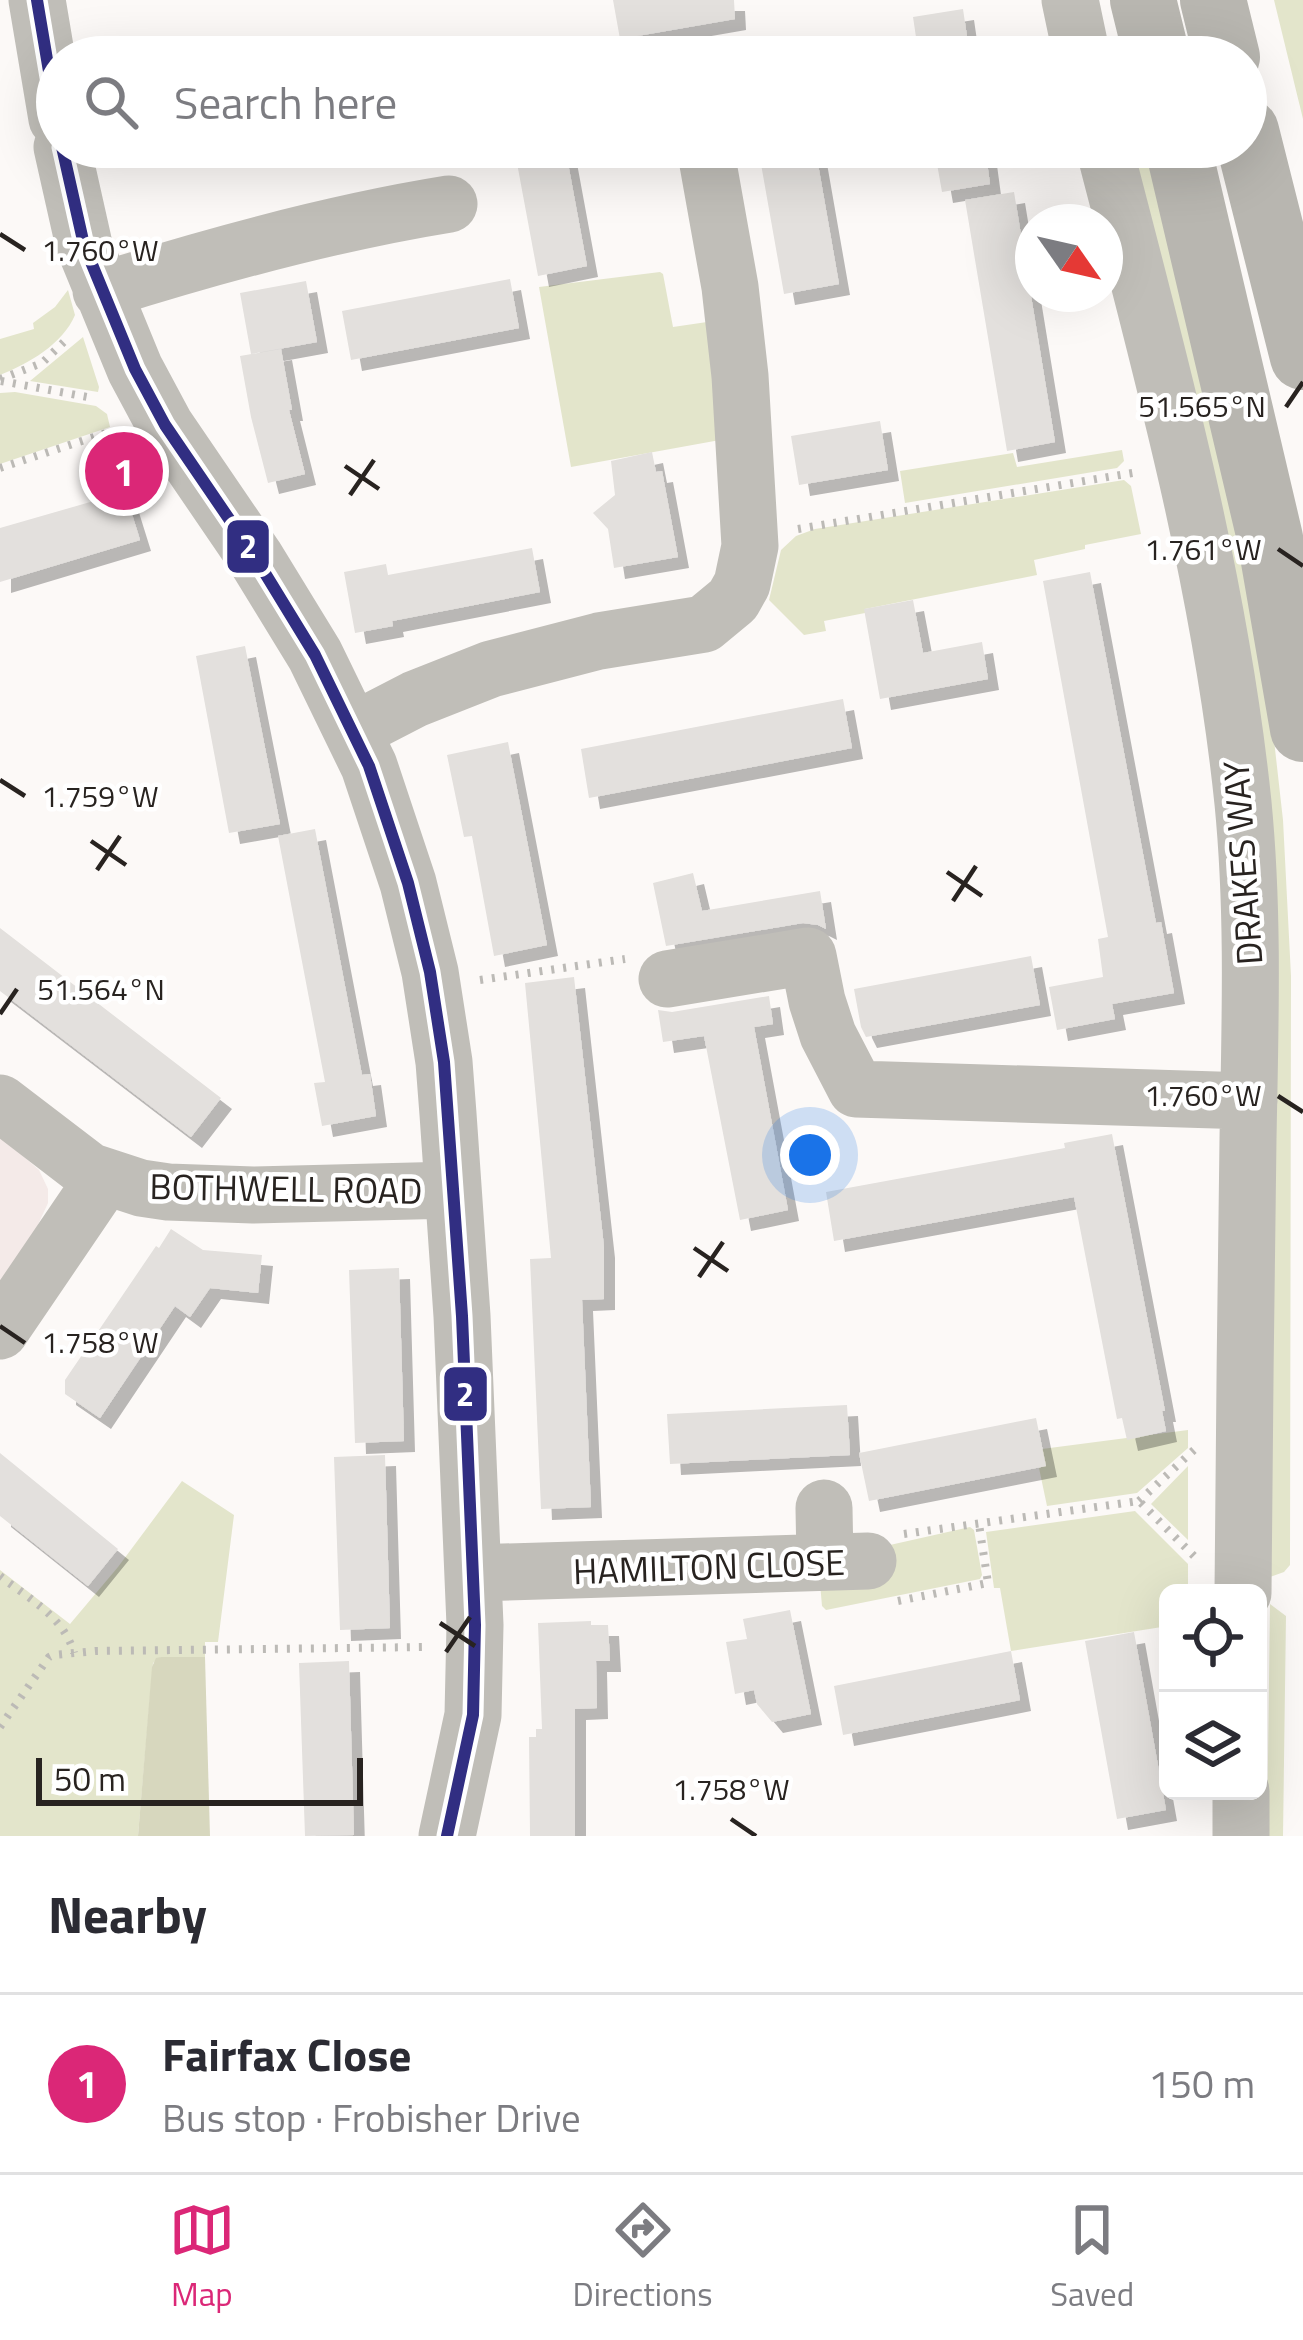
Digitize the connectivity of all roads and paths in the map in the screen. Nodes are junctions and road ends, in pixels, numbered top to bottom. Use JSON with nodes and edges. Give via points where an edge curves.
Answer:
{"nodes":[{"id":1,"x":37,"y":0,"type":"edge"},
{"id":2,"x":1070,"y":0,"type":"edge"},
{"id":3,"x":1143,"y":0,"type":"edge"},
{"id":4,"x":1214,"y":0,"type":"edge"},
{"id":5,"x":43,"y":36,"type":"edge"},
{"id":6,"x":1078,"y":36,"type":"edge"},
{"id":7,"x":1152,"y":36,"type":"edge"},
{"id":8,"x":1222,"y":36,"type":"edge"},
{"id":9,"x":66,"y":168,"type":"edge"},
{"id":10,"x":709,"y":168,"type":"edge"},
{"id":11,"x":1109,"y":168,"type":"edge"},
{"id":12,"x":1183,"y":168,"type":"edge"},
{"id":13,"x":1255,"y":168,"type":"edge"},
{"id":14,"x":449,"y":203,"type":"dead end"},
{"id":15,"x":101,"y":291,"type":"junction"},
{"id":16,"x":1303,"y":357,"type":"edge"},
{"id":17,"x":0,"y":380,"type":"edge"},
{"id":18,"x":140,"y":422,"type":"junction"},
{"id":19,"x":1186,"y":464,"type":"junction"},
{"id":20,"x":0,"y":468,"type":"edge"},
{"id":21,"x":749,"y":538,"type":"junction"},
{"id":22,"x":1303,"y":729,"type":"edge"},
{"id":23,"x":353,"y":731,"type":"junction"},
{"id":24,"x":667,"y":979,"type":"joint"},
{"id":25,"x":433,"y":987,"type":"junction"},
{"id":26,"x":1249,"y":1101,"type":"junction"},
{"id":27,"x":0,"y":1103,"type":"edge"},
{"id":28,"x":104,"y":1178,"type":"junction"},
{"id":29,"x":453,"y":1190,"type":"junction"},
{"id":30,"x":0,"y":1331,"type":"edge"},
{"id":31,"x":1198,"y":1446,"type":"dead end"},
{"id":32,"x":1139,"y":1501,"type":"junction"},
{"id":33,"x":839,"y":1544,"type":"joint"},
{"id":34,"x":1196,"y":1558,"type":"dead end"},
{"id":35,"x":473,"y":1573,"type":"junction"},
{"id":36,"x":0,"y":1576,"type":"edge"},
{"id":37,"x":1243,"y":1584,"type":"edge"},
{"id":38,"x":475,"y":1646,"type":"junction"},
{"id":39,"x":74,"y":1653,"type":"junction"},
{"id":40,"x":0,"y":1727,"type":"edge"},
{"id":41,"x":1241,"y":1800,"type":"edge"},
{"id":42,"x":446,"y":1836,"type":"edge"},
{"id":43,"x":1241,"y":1836,"type":"edge"}],
"edges":[{"from":1,"to":5,"type":"street"},
{"from":2,"to":6,"type":"street"},
{"from":3,"to":7,"type":"main road"},
{"from":4,"to":8,"type":"main road"},
{"from":9,"to":15,"type":"street"},
{"from":10,"to":21,"type":"street","via":[[735,320]]},
{"from":11,"to":19,"type":"street","name":"DRAKES WAY"},
{"from":12,"to":22,"type":"main road","via":[[1270,538]]},
{"from":13,"to":16,"type":"main road"},
{"from":14,"to":15,"type":"street"},
{"from":15,"to":17,"type":"path","via":[[52,354]]},
{"from":15,"to":18,"type":"street","via":[[135,369]]},
{"from":17,"to":18,"type":"path","via":[[103,402]]},
{"from":18,"to":20,"type":"path"},
{"from":18,"to":23,"type":"street","via":[[290,613]]},
{"from":19,"to":21,"type":"path"},
{"from":19,"to":26,"type":"street","name":"DRAKES WAY","via":[[1243,803]]},
{"from":21,"to":23,"type":"street","via":[[739,627],[704,624],[599,641],[491,669]]},
{"from":23,"to":25,"type":"street","via":[[388,819]]},
{"from":24,"to":25,"type":"path","via":[[658,967],[618,959]]},
{"from":24,"to":26,"type":"street","via":[[808,956],[828,1035],[856,1089]]},
{"from":25,"to":29,"type":"street"},
{"from":26,"to":37,"type":"street","name":"DRAKES WAY"},
{"from":27,"to":28,"type":"street","name":"BOTHWELL ROAD"},
{"from":28,"to":29,"type":"street","name":"BOTHWELL ROAD","via":[[211,1194]]},
{"from":28,"to":30,"type":"street"},
{"from":29,"to":35,"type":"street"},
{"from":31,"to":32,"type":"path"},
{"from":32,"to":33,"type":"path","name":"HAMILTON CLOSE"},
{"from":32,"to":34,"type":"path"},
{"from":33,"to":35,"type":"street","name":"HAMILTON CLOSE"},
{"from":35,"to":38,"type":"street"},
{"from":36,"to":39,"type":"path","via":[[61,1624]]},
{"from":38,"to":39,"type":"path"},
{"from":38,"to":42,"type":"street","via":[[473,1715]]},
{"from":39,"to":40,"type":"path","via":[[49,1657]]},
{"from":41,"to":43,"type":"street"}]}
